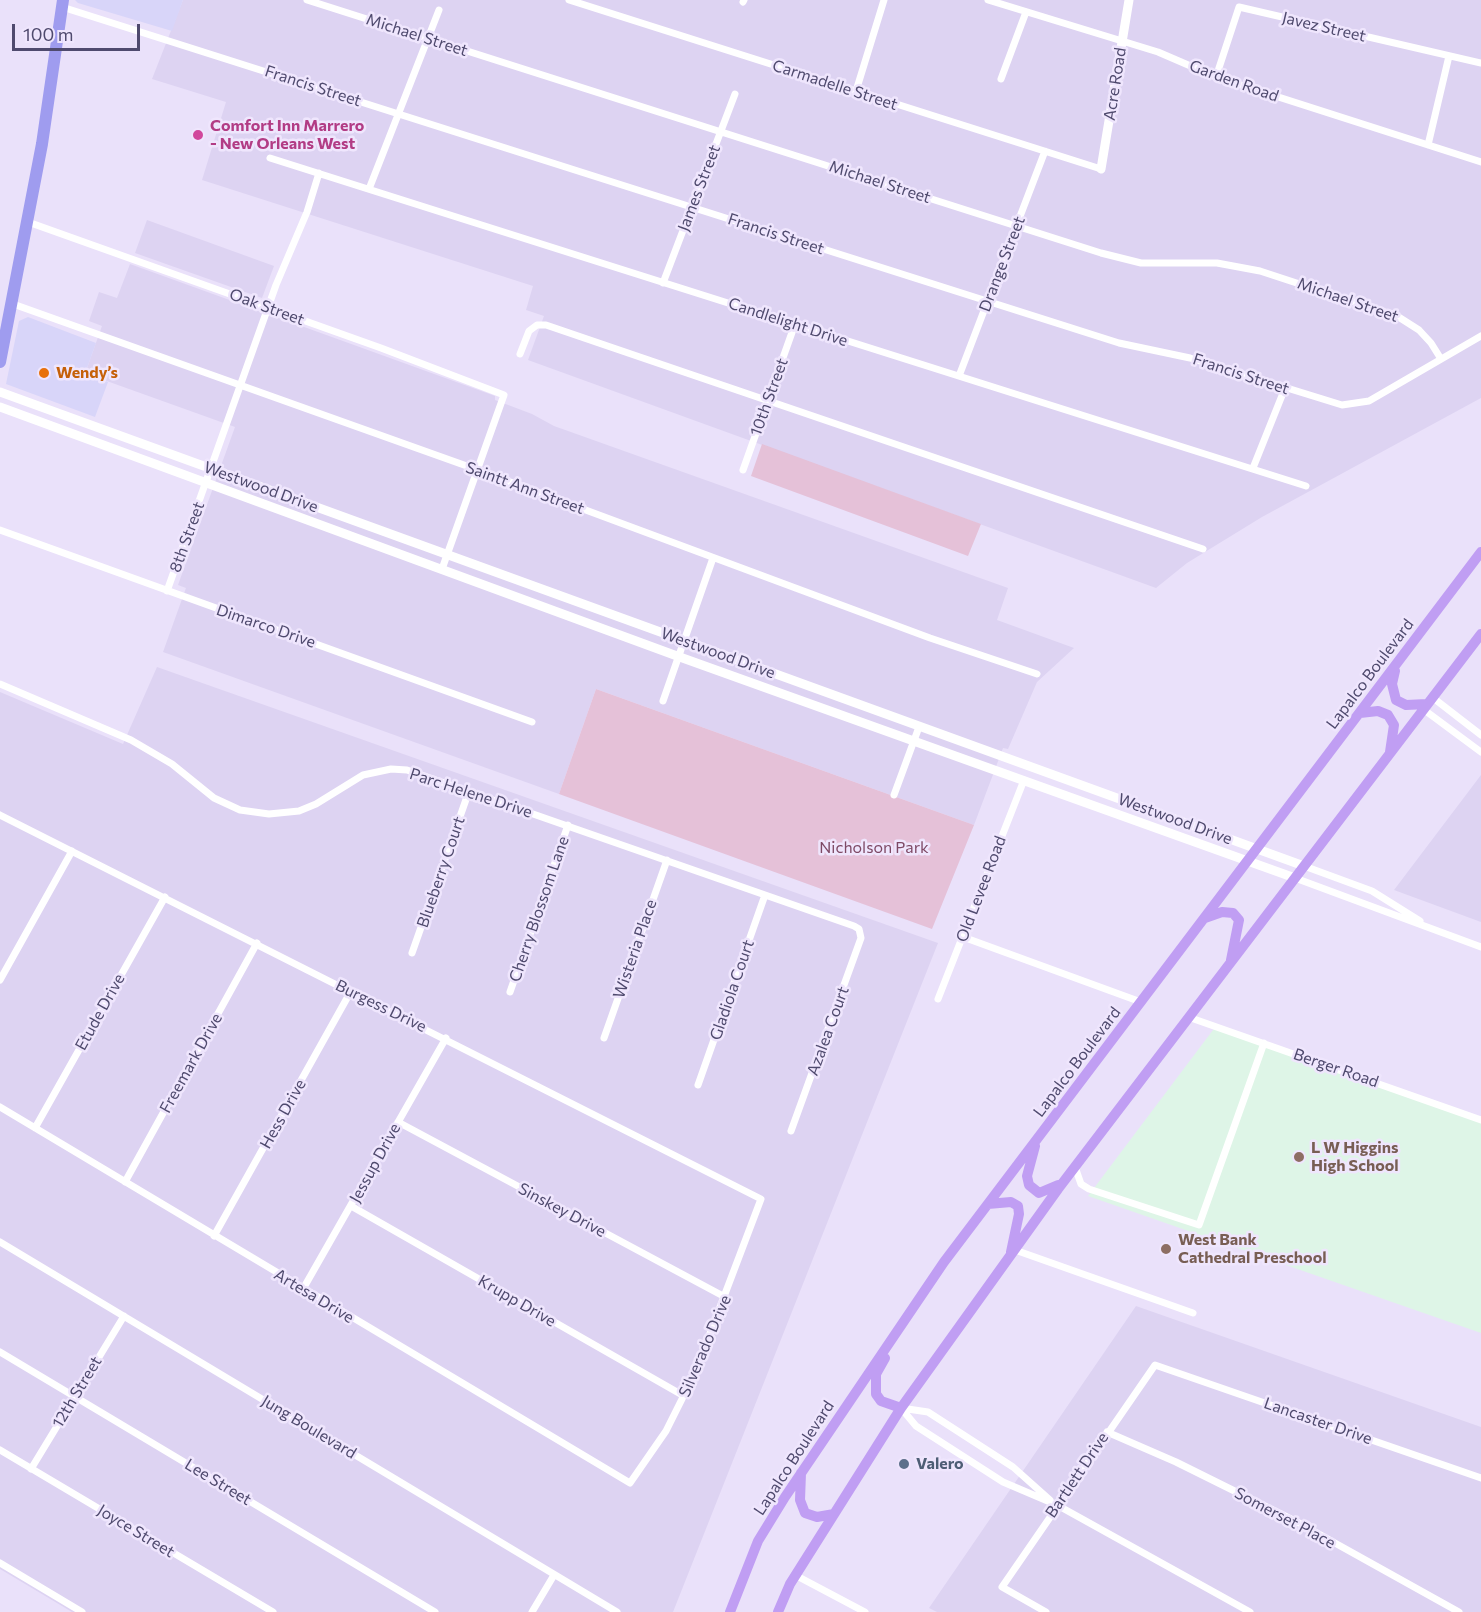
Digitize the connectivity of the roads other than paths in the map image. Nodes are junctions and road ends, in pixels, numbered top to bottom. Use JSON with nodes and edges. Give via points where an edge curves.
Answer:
{"nodes":[{"id":1,"x":307,"y":0,"type":"edge"},
{"id":2,"x":569,"y":0,"type":"edge"},
{"id":3,"x":601,"y":0,"type":"edge"},
{"id":4,"x":884,"y":0,"type":"edge"},
{"id":5,"x":988,"y":0,"type":"edge"},
{"id":6,"x":1129,"y":0,"type":"edge"},
{"id":7,"x":62,"y":3,"type":"edge"},
{"id":8,"x":598,"y":9,"type":"junction"},
{"id":9,"x":439,"y":10,"type":"dead end"},
{"id":10,"x":1026,"y":12,"type":"junction"},
{"id":11,"x":427,"y":39,"type":"junction"},
{"id":12,"x":1122,"y":42,"type":"junction"},
{"id":13,"x":1449,"y":56,"type":"junction"},
{"id":14,"x":1481,"y":63,"type":"edge"},
{"id":15,"x":1216,"y":77,"type":"junction"},
{"id":16,"x":1001,"y":79,"type":"dead end"},
{"id":17,"x":856,"y":91,"type":"junction"},
{"id":18,"x":735,"y":94,"type":"dead end"},
{"id":19,"x":398,"y":113,"type":"junction"},
{"id":20,"x":721,"y":132,"type":"junction"},
{"id":21,"x":1428,"y":145,"type":"junction"},
{"id":22,"x":1045,"y":151,"type":"junction"},
{"id":23,"x":270,"y":158,"type":"dead end"},
{"id":24,"x":1481,"y":162,"type":"edge"},
{"id":25,"x":1101,"y":168,"type":"joint"},
{"id":26,"x":319,"y":173,"type":"junction"},
{"id":27,"x":369,"y":189,"type":"junction"},
{"id":28,"x":692,"y":207,"type":"junction"},
{"id":29,"x":28,"y":222,"type":"junction"},
{"id":30,"x":1017,"y":226,"type":"junction"},
{"id":31,"x":663,"y":283,"type":"junction"},
{"id":32,"x":987,"y":301,"type":"junction"},
{"id":33,"x":13,"y":304,"type":"junction"},
{"id":34,"x":268,"y":308,"type":"junction"},
{"id":35,"x":10,"y":317,"type":"junction"},
{"id":36,"x":795,"y":324,"type":"junction"},
{"id":37,"x":0,"y":329,"type":"edge"},
{"id":38,"x":1481,"y":336,"type":"edge"},
{"id":39,"x":519,"y":354,"type":"dead end"},
{"id":40,"x":1441,"y":359,"type":"junction"},
{"id":41,"x":0,"y":362,"type":"edge"},
{"id":42,"x":959,"y":376,"type":"junction"},
{"id":43,"x":241,"y":385,"type":"junction"},
{"id":44,"x":1285,"y":388,"type":"junction"},
{"id":45,"x":0,"y":392,"type":"edge"},
{"id":46,"x":768,"y":402,"type":"junction"},
{"id":47,"x":0,"y":406,"type":"edge"},
{"id":48,"x":1252,"y":468,"type":"junction"},
{"id":49,"x":212,"y":469,"type":"junction"},
{"id":50,"x":478,"y":470,"type":"junction"},
{"id":51,"x":743,"y":471,"type":"dead end"},
{"id":52,"x":207,"y":484,"type":"junction"},
{"id":53,"x":1306,"y":486,"type":"dead end"},
{"id":54,"x":0,"y":530,"type":"edge"},
{"id":55,"x":1203,"y":549,"type":"dead end"},
{"id":56,"x":1481,"y":552,"type":"edge"},
{"id":57,"x":447,"y":555,"type":"junction"},
{"id":58,"x":713,"y":558,"type":"junction"},
{"id":59,"x":442,"y":569,"type":"junction"},
{"id":60,"x":168,"y":591,"type":"junction"},
{"id":61,"x":1481,"y":634,"type":"edge"},
{"id":62,"x":683,"y":641,"type":"junction"},
{"id":63,"x":677,"y":656,"type":"junction"},
{"id":64,"x":1397,"y":665,"type":"junction"},
{"id":65,"x":1037,"y":674,"type":"dead end"},
{"id":66,"x":0,"y":684,"type":"edge"},
{"id":67,"x":663,"y":701,"type":"dead end"},
{"id":68,"x":1428,"y":703,"type":"junction"},
{"id":69,"x":1360,"y":713,"type":"junction"},
{"id":70,"x":532,"y":722,"type":"dead end"},
{"id":71,"x":919,"y":728,"type":"junction"},
{"id":72,"x":1481,"y":735,"type":"edge"},
{"id":73,"x":914,"y":742,"type":"junction"},
{"id":74,"x":1390,"y":752,"type":"junction"},
{"id":75,"x":1481,"y":752,"type":"edge"},
{"id":76,"x":1024,"y":780,"type":"junction"},
{"id":77,"x":469,"y":791,"type":"junction"},
{"id":78,"x":894,"y":795,"type":"dead end"},
{"id":79,"x":0,"y":815,"type":"edge"},
{"id":80,"x":568,"y":825,"type":"junction"},
{"id":81,"x":1256,"y":848,"type":"junction"},
{"id":82,"x":72,"y":851,"type":"junction"},
{"id":83,"x":667,"y":860,"type":"junction"},
{"id":84,"x":1247,"y":862,"type":"junction"},
{"id":85,"x":1304,"y":866,"type":"junction"},
{"id":86,"x":1295,"y":878,"type":"junction"},
{"id":87,"x":765,"y":894,"type":"junction"},
{"id":88,"x":165,"y":897,"type":"junction"},
{"id":89,"x":1205,"y":918,"type":"junction"},
{"id":90,"x":1429,"y":927,"type":"junction"},
{"id":91,"x":859,"y":929,"type":"joint"},
{"id":92,"x":963,"y":937,"type":"junction"},
{"id":93,"x":257,"y":943,"type":"junction"},
{"id":94,"x":1481,"y":946,"type":"edge"},
{"id":95,"x":412,"y":953,"type":"dead end"},
{"id":96,"x":1229,"y":966,"type":"junction"},
{"id":97,"x":0,"y":980,"type":"edge"},
{"id":98,"x":351,"y":991,"type":"junction"},
{"id":99,"x":510,"y":992,"type":"dead end"},
{"id":100,"x":938,"y":999,"type":"dead end"},
{"id":101,"x":1142,"y":1002,"type":"junction"},
{"id":102,"x":1191,"y":1018,"type":"junction"},
{"id":103,"x":446,"y":1038,"type":"junction"},
{"id":104,"x":604,"y":1038,"type":"dead end"},
{"id":105,"x":1264,"y":1043,"type":"junction"},
{"id":106,"x":698,"y":1086,"type":"dead end"},
{"id":107,"x":0,"y":1107,"type":"edge"},
{"id":108,"x":1481,"y":1120,"type":"edge"},
{"id":109,"x":398,"y":1122,"type":"junction"},
{"id":110,"x":35,"y":1128,"type":"junction"},
{"id":111,"x":792,"y":1131,"type":"dead end"},
{"id":112,"x":1037,"y":1140,"type":"junction"},
{"id":113,"x":1075,"y":1167,"type":"junction"},
{"id":114,"x":125,"y":1182,"type":"junction"},
{"id":115,"x":1063,"y":1182,"type":"junction"},
{"id":116,"x":761,"y":1199,"type":"joint"},
{"id":117,"x":988,"y":1204,"type":"junction"},
{"id":118,"x":351,"y":1206,"type":"junction"},
{"id":119,"x":214,"y":1236,"type":"junction"},
{"id":120,"x":0,"y":1242,"type":"edge"},
{"id":121,"x":1012,"y":1254,"type":"junction"},
{"id":122,"x":303,"y":1289,"type":"junction"},
{"id":123,"x":725,"y":1298,"type":"junction"},
{"id":124,"x":911,"y":1311,"type":"junction"},
{"id":125,"x":1193,"y":1313,"type":"dead end"},
{"id":126,"x":124,"y":1316,"type":"junction"},
{"id":127,"x":0,"y":1352,"type":"edge"},
{"id":128,"x":1155,"y":1365,"type":"joint"},
{"id":129,"x":684,"y":1396,"type":"junction"},
{"id":130,"x":75,"y":1397,"type":"junction"},
{"id":131,"x":901,"y":1408,"type":"junction"},
{"id":132,"x":1107,"y":1432,"type":"junction"},
{"id":133,"x":0,"y":1450,"type":"edge"},
{"id":134,"x":31,"y":1469,"type":"junction"},
{"id":135,"x":801,"y":1473,"type":"junction"},
{"id":136,"x":1481,"y":1478,"type":"edge"},
{"id":137,"x":630,"y":1483,"type":"joint"},
{"id":138,"x":1057,"y":1505,"type":"junction"},
{"id":139,"x":834,"y":1514,"type":"junction"},
{"id":140,"x":0,"y":1563,"type":"edge"},
{"id":141,"x":554,"y":1575,"type":"junction"},
{"id":142,"x":795,"y":1575,"type":"junction"},
{"id":143,"x":82,"y":1612,"type":"edge"},
{"id":144,"x":273,"y":1612,"type":"edge"},
{"id":145,"x":435,"y":1612,"type":"edge"},
{"id":146,"x":532,"y":1612,"type":"edge"},
{"id":147,"x":617,"y":1612,"type":"edge"},
{"id":148,"x":730,"y":1612,"type":"edge"},
{"id":149,"x":778,"y":1612,"type":"edge"},
{"id":150,"x":865,"y":1612,"type":"edge"},
{"id":151,"x":1046,"y":1612,"type":"edge"},
{"id":152,"x":1250,"y":1612,"type":"edge"},
{"id":153,"x":1459,"y":1612,"type":"edge"}],
"edges":[{"from":1,"to":11,"type":"street","name":"Michael Street"},
{"from":2,"to":8,"type":"street","name":"Carmadelle Street"},
{"from":3,"to":8,"type":"street"},
{"from":4,"to":17,"type":"street"},
{"from":5,"to":10,"type":"street","name":"Garden Road"},
{"from":6,"to":12,"type":"street","name":"Acre Road"},
{"from":7,"to":19,"type":"street","name":"Francis Street"},
{"from":7,"to":29,"type":"highway"},
{"from":8,"to":17,"type":"street","name":"Carmadelle Street"},
{"from":9,"to":11,"type":"street"},
{"from":10,"to":12,"type":"street","name":"Garden Road"},
{"from":10,"to":16,"type":"street"},
{"from":11,"to":19,"type":"street"},
{"from":11,"to":20,"type":"street","name":"Michael Street"},
{"from":12,"to":15,"type":"street","name":"Garden Road","via":[[1158,52]]},
{"from":12,"to":25,"type":"street","name":"Acre Road"},
{"from":13,"to":14,"type":"street","name":"Javez Street"},
{"from":13,"to":15,"type":"street","name":"Javez Street","via":[[1239,7]]},
{"from":13,"to":21,"type":"street"},
{"from":15,"to":21,"type":"street","name":"Garden Road"},
{"from":17,"to":22,"type":"street","name":"Carmadelle Street"},
{"from":18,"to":20,"type":"street","name":"James Street"},
{"from":19,"to":27,"type":"street"},
{"from":19,"to":28,"type":"street","name":"Francis Street"},
{"from":20,"to":28,"type":"street","name":"James Street"},
{"from":20,"to":30,"type":"street","name":"Michael Street"},
{"from":21,"to":24,"type":"street","name":"Garden Road"},
{"from":22,"to":25,"type":"street","name":"Carmadelle Street"},
{"from":22,"to":30,"type":"street","name":"Drange Street"},
{"from":23,"to":26,"type":"street","name":"Candlelight Drive"},
{"from":26,"to":27,"type":"street","name":"Candlelight Drive"},
{"from":26,"to":34,"type":"street","name":"8th Street"},
{"from":27,"to":31,"type":"street","name":"Candlelight Drive"},
{"from":28,"to":31,"type":"street","name":"James Street"},
{"from":28,"to":32,"type":"street","name":"Francis Street"},
{"from":29,"to":33,"type":"highway"},
{"from":29,"to":34,"type":"street","name":"Oak Street"},
{"from":30,"to":32,"type":"street","name":"Drange Street"},
{"from":30,"to":40,"type":"street","name":"Michael Street","via":[[1141,263],[1217,263],[1260,271],[1403,319],[1431,343]]},
{"from":31,"to":36,"type":"street","name":"Candlelight Drive"},
{"from":32,"to":42,"type":"street","name":"Drange Street"},
{"from":32,"to":44,"type":"street","name":"Francis Street","via":[[1119,343],[1176,354]]},
{"from":33,"to":35,"type":"highway"},
{"from":33,"to":43,"type":"street","name":"Saintt Ann Street"},
{"from":34,"to":43,"type":"street","name":"8th Street"},
{"from":34,"to":50,"type":"street","name":"Oak Street","via":[[504,395]]},
{"from":35,"to":37,"type":"highway"},
{"from":35,"to":41,"type":"highway"},
{"from":36,"to":42,"type":"street","name":"Candlelight Drive"},
{"from":36,"to":46,"type":"street","name":"10th Street"},
{"from":38,"to":40,"type":"street","name":"Francis Street"},
{"from":39,"to":46,"type":"street","via":[[529,331],[546,325]]},
{"from":40,"to":44,"type":"street","name":"Francis Street","via":[[1360,404],[1342,405]]},
{"from":42,"to":48,"type":"street","name":"Candlelight Drive"},
{"from":43,"to":49,"type":"street","name":"8th Street"},
{"from":43,"to":50,"type":"street","name":"Saintt Ann Street"},
{"from":44,"to":48,"type":"street"},
{"from":45,"to":49,"type":"street","name":"Westwood Drive"},
{"from":46,"to":51,"type":"street","name":"10th Street"},
{"from":46,"to":55,"type":"street"},
{"from":47,"to":52,"type":"street","name":"Westwood Drive"},
{"from":48,"to":53,"type":"street","name":"Candlelight Drive"},
{"from":49,"to":52,"type":"street","name":"8th Street"},
{"from":49,"to":57,"type":"street","name":"Westwood Drive"},
{"from":50,"to":57,"type":"street"},
{"from":50,"to":58,"type":"street","name":"Saintt Ann Street"},
{"from":52,"to":59,"type":"street","name":"Westwood Drive"},
{"from":52,"to":60,"type":"street","name":"8th Street"},
{"from":54,"to":60,"type":"street","name":"Dimarco Drive"},
{"from":56,"to":64,"type":"main road","name":"Lapalco Boulevard"},
{"from":57,"to":59,"type":"street"},
{"from":57,"to":62,"type":"street","name":"Westwood Drive"},
{"from":58,"to":62,"type":"street"},
{"from":58,"to":65,"type":"street","name":"Saintt Ann Street"},
{"from":59,"to":63,"type":"street","name":"Westwood Drive"},
{"from":60,"to":70,"type":"street","name":"Dimarco Drive"},
{"from":61,"to":68,"type":"main road"},
{"from":62,"to":63,"type":"street"},
{"from":62,"to":71,"type":"street","name":"Westwood Drive"},
{"from":63,"to":67,"type":"street"},
{"from":63,"to":73,"type":"street","name":"Westwood Drive"},
{"from":64,"to":68,"type":"main road","via":[[1392,684],[1396,700],[1406,705]]},
{"from":64,"to":69,"type":"main road","name":"Lapalco Boulevard"},
{"from":66,"to":77,"type":"street","name":"Parc Helene Drive","via":[[131,740],[172,764],[213,798],[247,812],[299,810],[331,796],[351,781],[391,769],[418,773]]},
{"from":68,"to":72,"type":"street"},
{"from":68,"to":74,"type":"main road"},
{"from":68,"to":75,"type":"street"},
{"from":69,"to":74,"type":"main road","via":[[1378,711],[1388,715],[1394,725]]},
{"from":69,"to":81,"type":"main road","name":"Lapalco Boulevard"},
{"from":71,"to":73,"type":"street"},
{"from":71,"to":81,"type":"street","name":"Westwood Drive"},
{"from":73,"to":76,"type":"street","name":"Westwood Drive"},
{"from":73,"to":78,"type":"street"},
{"from":74,"to":85,"type":"main road"},
{"from":76,"to":84,"type":"street","name":"Westwood Drive"},
{"from":76,"to":92,"type":"street","name":"Old Levee Road"},
{"from":77,"to":80,"type":"street","name":"Parc Helene Drive"},
{"from":77,"to":95,"type":"street","name":"Blueberry Court"},
{"from":79,"to":82,"type":"street","name":"Burgess Drive"},
{"from":80,"to":83,"type":"street","name":"Parc Helene Drive"},
{"from":80,"to":99,"type":"street","name":"Cherry Blossom Lane"},
{"from":81,"to":84,"type":"main road","name":"Lapalco Boulevard"},
{"from":81,"to":85,"type":"street","name":"Westwood Drive"},
{"from":82,"to":88,"type":"street","name":"Burgess Drive"},
{"from":82,"to":97,"type":"street"},
{"from":83,"to":87,"type":"street","name":"Parc Helene Drive"},
{"from":83,"to":104,"type":"street","name":"Wisteria Place"},
{"from":84,"to":86,"type":"street","name":"Westwood Drive"},
{"from":84,"to":89,"type":"main road","name":"Lapalco Boulevard"},
{"from":85,"to":86,"type":"main road"},
{"from":85,"to":90,"type":"street","name":"Westwood Drive","via":[[1372,891]]},
{"from":86,"to":90,"type":"street","name":"Westwood Drive"},
{"from":86,"to":96,"type":"main road"},
{"from":87,"to":91,"type":"street","name":"Parc Helene Drive"},
{"from":87,"to":106,"type":"street","name":"Gladiola Court"},
{"from":88,"to":93,"type":"street","name":"Burgess Drive"},
{"from":88,"to":110,"type":"street","name":"Etude Drive"},
{"from":89,"to":96,"type":"main road","via":[[1222,912],[1233,913],[1239,920]]},
{"from":89,"to":101,"type":"main road","name":"Lapalco Boulevard"},
{"from":90,"to":94,"type":"street","name":"Westwood Drive"},
{"from":91,"to":111,"type":"street","name":"Azalea Court","via":[[861,938]]},
{"from":92,"to":100,"type":"street","name":"Old Levee Road"},
{"from":92,"to":101,"type":"street"},
{"from":93,"to":98,"type":"street","name":"Burgess Drive"},
{"from":93,"to":114,"type":"street","name":"Freemark Drive"},
{"from":96,"to":102,"type":"main road"},
{"from":98,"to":103,"type":"street","name":"Burgess Drive"},
{"from":98,"to":119,"type":"street","name":"Hess Drive"},
{"from":101,"to":112,"type":"main road","name":"Lapalco Boulevard"},
{"from":102,"to":105,"type":"street","name":"Berger Road"},
{"from":102,"to":113,"type":"main road"},
{"from":103,"to":109,"type":"street","name":"Jessup Drive"},
{"from":103,"to":116,"type":"street","name":"Burgess Drive"},
{"from":105,"to":108,"type":"street","name":"Berger Road"},
{"from":105,"to":113,"type":"street","via":[[1199,1225],[1089,1189],[1081,1184]]},
{"from":107,"to":110,"type":"street","name":"Artesa Drive"},
{"from":109,"to":118,"type":"street","name":"Jessup Drive"},
{"from":109,"to":123,"type":"street","name":"Sinskey Drive"},
{"from":110,"to":114,"type":"street","name":"Artesa Drive"},
{"from":112,"to":115,"type":"main road","via":[[1027,1176],[1029,1185],[1039,1193]]},
{"from":112,"to":117,"type":"main road","name":"Lapalco Boulevard"},
{"from":113,"to":115,"type":"main road"},
{"from":114,"to":119,"type":"street","name":"Artesa Drive"},
{"from":115,"to":121,"type":"main road"},
{"from":116,"to":123,"type":"street","name":"Silverado Drive"},
{"from":117,"to":121,"type":"main road","via":[[1011,1202],[1018,1206]]},
{"from":117,"to":124,"type":"main road","name":"Lapalco Boulevard"},
{"from":118,"to":122,"type":"street","name":"Jessup Drive"},
{"from":118,"to":129,"type":"street","name":"Krupp Drive"},
{"from":119,"to":122,"type":"street","name":"Artesa Drive"},
{"from":120,"to":126,"type":"street","name":"Jung Boulevard"},
{"from":121,"to":125,"type":"street"},
{"from":121,"to":131,"type":"main road"},
{"from":122,"to":137,"type":"street","name":"Artesa Drive"},
{"from":123,"to":129,"type":"street","name":"Silverado Drive"},
{"from":124,"to":131,"type":"main road","via":[[874,1381],[878,1398]]},
{"from":124,"to":135,"type":"main road","name":"Lapalco Boulevard"},
{"from":126,"to":130,"type":"street","name":"12th Street"},
{"from":126,"to":141,"type":"street","name":"Jung Boulevard"},
{"from":127,"to":130,"type":"street","name":"Lee Street"},
{"from":128,"to":132,"type":"street","name":"Bartlett Drive"},
{"from":128,"to":136,"type":"street","name":"Lancaster Drive"},
{"from":129,"to":137,"type":"street","name":"Silverado Drive","via":[[666,1431]]},
{"from":130,"to":134,"type":"street","name":"12th Street"},
{"from":130,"to":145,"type":"street","name":"Lee Street"},
{"from":131,"to":138,"type":"street","via":[[916,1426],[1002,1482]]},
{"from":131,"to":138,"type":"street","via":[[928,1412],[1013,1467]]},
{"from":131,"to":139,"type":"main road"},
{"from":132,"to":138,"type":"street","name":"Bartlett Drive"},
{"from":132,"to":153,"type":"street","name":"Somerset Place","via":[[1288,1518]]},
{"from":133,"to":134,"type":"street","name":"Joyce Street"},
{"from":134,"to":144,"type":"street","name":"Joyce Street"},
{"from":135,"to":139,"type":"main road","via":[[800,1500],[805,1513],[818,1517]]},
{"from":135,"to":148,"type":"main road","name":"Lapalco Boulevard","via":[[758,1541]]},
{"from":138,"to":151,"type":"street","name":"Bartlett Drive","via":[[1002,1587]]},
{"from":138,"to":152,"type":"street"},
{"from":139,"to":142,"type":"main road"},
{"from":140,"to":143,"type":"street"},
{"from":141,"to":146,"type":"street"},
{"from":141,"to":147,"type":"street","name":"Jung Boulevard"},
{"from":142,"to":149,"type":"main road"},
{"from":142,"to":150,"type":"street"}]}
